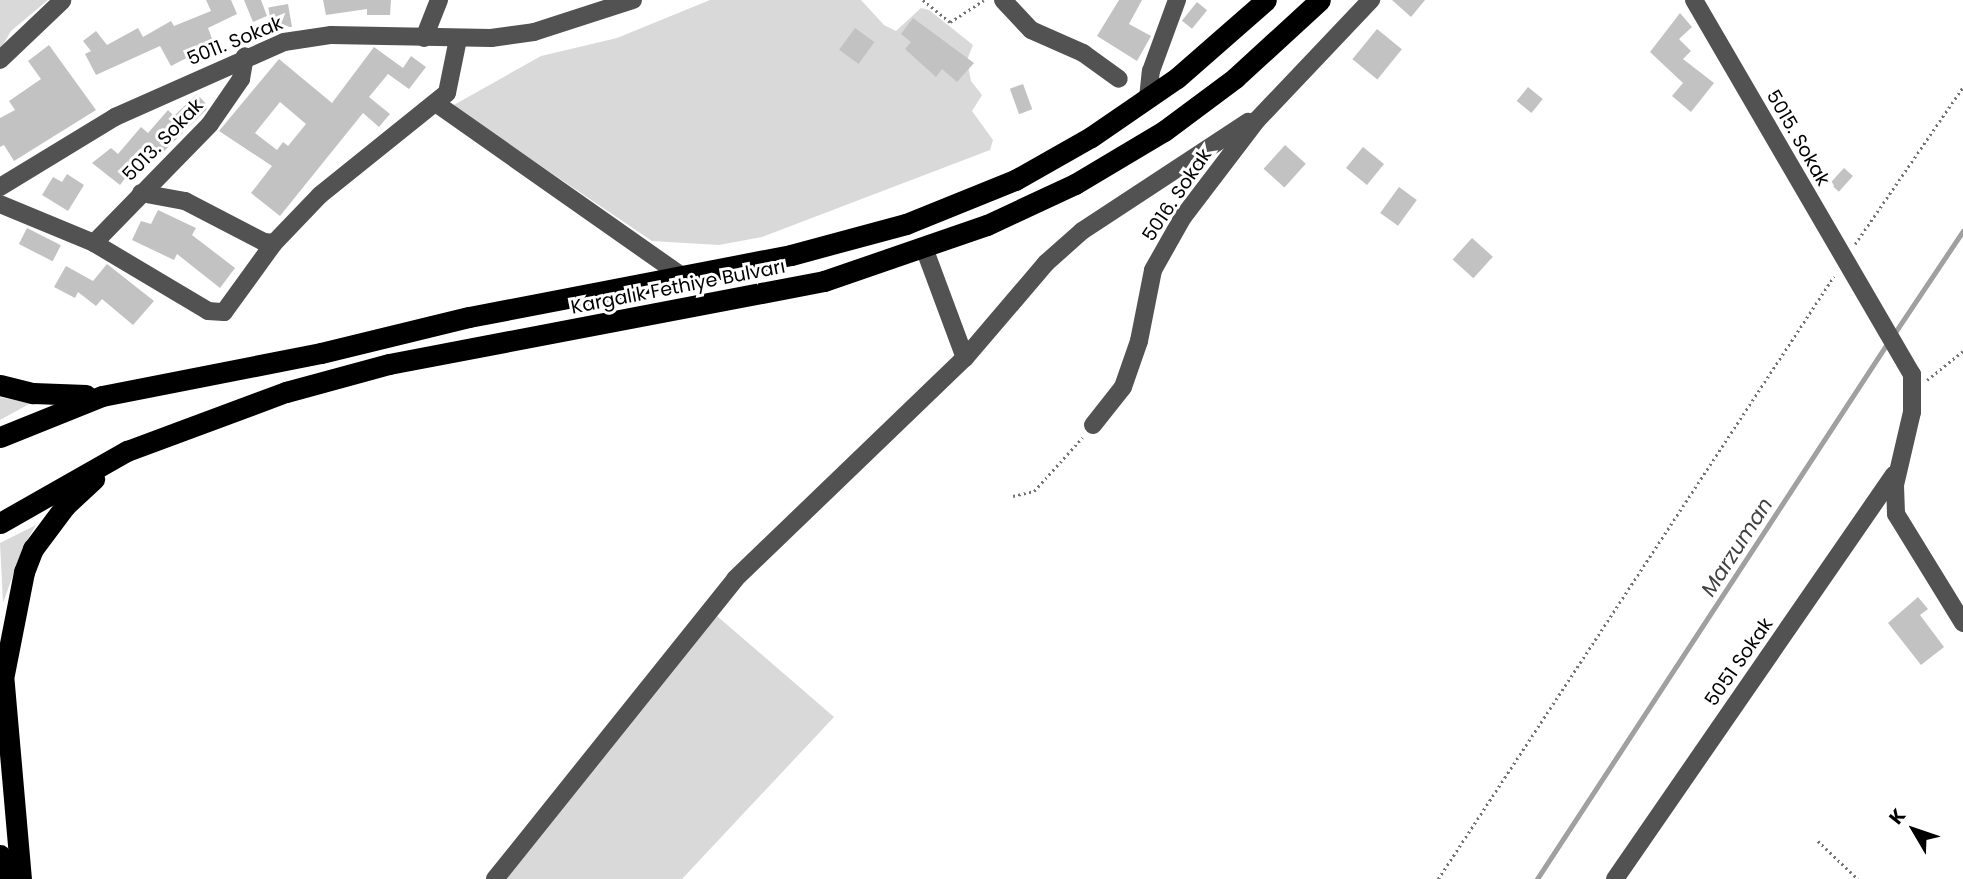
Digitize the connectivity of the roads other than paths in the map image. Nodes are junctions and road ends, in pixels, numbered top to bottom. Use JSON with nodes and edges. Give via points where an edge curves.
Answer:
{"nodes":[{"id":1,"x":439,"y":0,"type":"edge"},
{"id":2,"x":633,"y":0,"type":"edge"},
{"id":3,"x":1003,"y":0,"type":"edge"},
{"id":4,"x":1177,"y":0,"type":"edge"},
{"id":5,"x":1266,"y":0,"type":"edge"},
{"id":6,"x":1320,"y":0,"type":"edge"},
{"id":7,"x":1371,"y":0,"type":"edge"},
{"id":8,"x":1694,"y":0,"type":"edge"},
{"id":9,"x":62,"y":1,"type":"edge"},
{"id":10,"x":602,"y":3,"type":"edge"},
{"id":11,"x":424,"y":38,"type":"junction"},
{"id":12,"x":458,"y":39,"type":"junction"},
{"id":13,"x":245,"y":57,"type":"junction"},
{"id":14,"x":0,"y":60,"type":"edge"},
{"id":15,"x":1119,"y":79,"type":"dead end"},
{"id":16,"x":1148,"y":98,"type":"junction"},
{"id":17,"x":438,"y":104,"type":"junction"},
{"id":18,"x":1266,"y":110,"type":"junction"},
{"id":19,"x":0,"y":187,"type":"edge"},
{"id":20,"x":141,"y":193,"type":"junction"},
{"id":21,"x":0,"y":204,"type":"edge"},
{"id":22,"x":94,"y":243,"type":"junction"},
{"id":23,"x":274,"y":243,"type":"junction"},
{"id":24,"x":924,"y":248,"type":"junction"},
{"id":25,"x":682,"y":276,"type":"junction"},
{"id":26,"x":965,"y":358,"type":"junction"},
{"id":27,"x":0,"y":385,"type":"edge"},
{"id":28,"x":102,"y":396,"type":"junction"},
{"id":29,"x":1093,"y":425,"type":"road end"},
{"id":30,"x":0,"y":437,"type":"edge"},
{"id":31,"x":127,"y":450,"type":"junction"},
{"id":32,"x":1898,"y":470,"type":"junction"},
{"id":33,"x":0,"y":523,"type":"edge"},
{"id":34,"x":1963,"y":623,"type":"edge"},
{"id":35,"x":0,"y":652,"type":"edge"},
{"id":36,"x":4,"y":674,"type":"junction"},
{"id":37,"x":0,"y":855,"type":"edge"},
{"id":38,"x":2,"y":879,"type":"edge"},
{"id":39,"x":21,"y":879,"type":"edge"},
{"id":40,"x":495,"y":879,"type":"edge"},
{"id":41,"x":1615,"y":879,"type":"edge"}],
"edges":[{"from":1,"to":11,"type":"street"},
{"from":2,"to":10,"type":"street","name":"5011. Sokak"},
{"from":3,"to":15,"type":"street","via":[[1031,30],[1083,54]]},
{"from":4,"to":16,"type":"street","via":[[1151,71]]},
{"from":5,"to":16,"type":"highway","name":"Kargalık Fethiye Bulvarı","via":[[1221,42]]},
{"from":6,"to":24,"type":"highway","name":"Kargalık Fethiye Bulvarı","via":[[1235,78],[1164,131],[1075,184]]},
{"from":7,"to":18,"type":"street","name":"5016. Sokak"},
{"from":8,"to":32,"type":"street","name":"5015. Sokak","via":[[1906,361],[1914,390]]},
{"from":9,"to":14,"type":"street"},
{"from":10,"to":12,"type":"street","name":"5011. Sokak","via":[[534,32]]},
{"from":11,"to":12,"type":"street","name":"5011. Sokak"},
{"from":11,"to":13,"type":"street","name":"5011. Sokak","via":[[309,36]]},
{"from":12,"to":17,"type":"street","via":[[447,93]]},
{"from":13,"to":19,"type":"street","name":"5011. Sokak","via":[[115,117]]},
{"from":13,"to":20,"type":"street","name":"5013. Sokak","via":[[232,96]]},
{"from":16,"to":25,"type":"highway","name":"Kargalık Fethiye Bulvarı","via":[[1052,160],[972,199],[839,243]]},
{"from":17,"to":23,"type":"street","via":[[338,180]]},
{"from":17,"to":25,"type":"street"},
{"from":18,"to":26,"type":"street","via":[[1082,231],[1046,263]]},
{"from":18,"to":29,"type":"street","name":"5016. Sokak","via":[[1222,162],[1163,250],[1153,270],[1139,341],[1123,387]]},
{"from":20,"to":22,"type":"street","name":"5013. Sokak"},
{"from":20,"to":23,"type":"street","via":[[185,201]]},
{"from":21,"to":22,"type":"street"},
{"from":22,"to":23,"type":"street","via":[[216,314],[232,305]]},
{"from":24,"to":26,"type":"street"},
{"from":24,"to":31,"type":"highway","name":"Kargalık Fethiye Bulvarı","via":[[824,281],[389,364],[223,412]]},
{"from":25,"to":28,"type":"highway","name":"Kargalık Fethiye Bulvarı"},
{"from":26,"to":40,"type":"street","via":[[735,579]]},
{"from":27,"to":28,"type":"highway","via":[[33,393]]},
{"from":28,"to":30,"type":"highway","name":"Kargalık Fethiye Bulvarı"},
{"from":31,"to":33,"type":"highway","name":"Kargalık Fethiye Bulvarı"},
{"from":31,"to":36,"type":"highway","via":[[65,506],[33,549],[24,572]]},
{"from":32,"to":34,"type":"street","via":[[1896,514]]},
{"from":32,"to":41,"type":"street","name":"5051 Sokak"},
{"from":35,"to":36,"type":"highway"},
{"from":36,"to":39,"type":"highway"},
{"from":37,"to":38,"type":"highway"}]}
